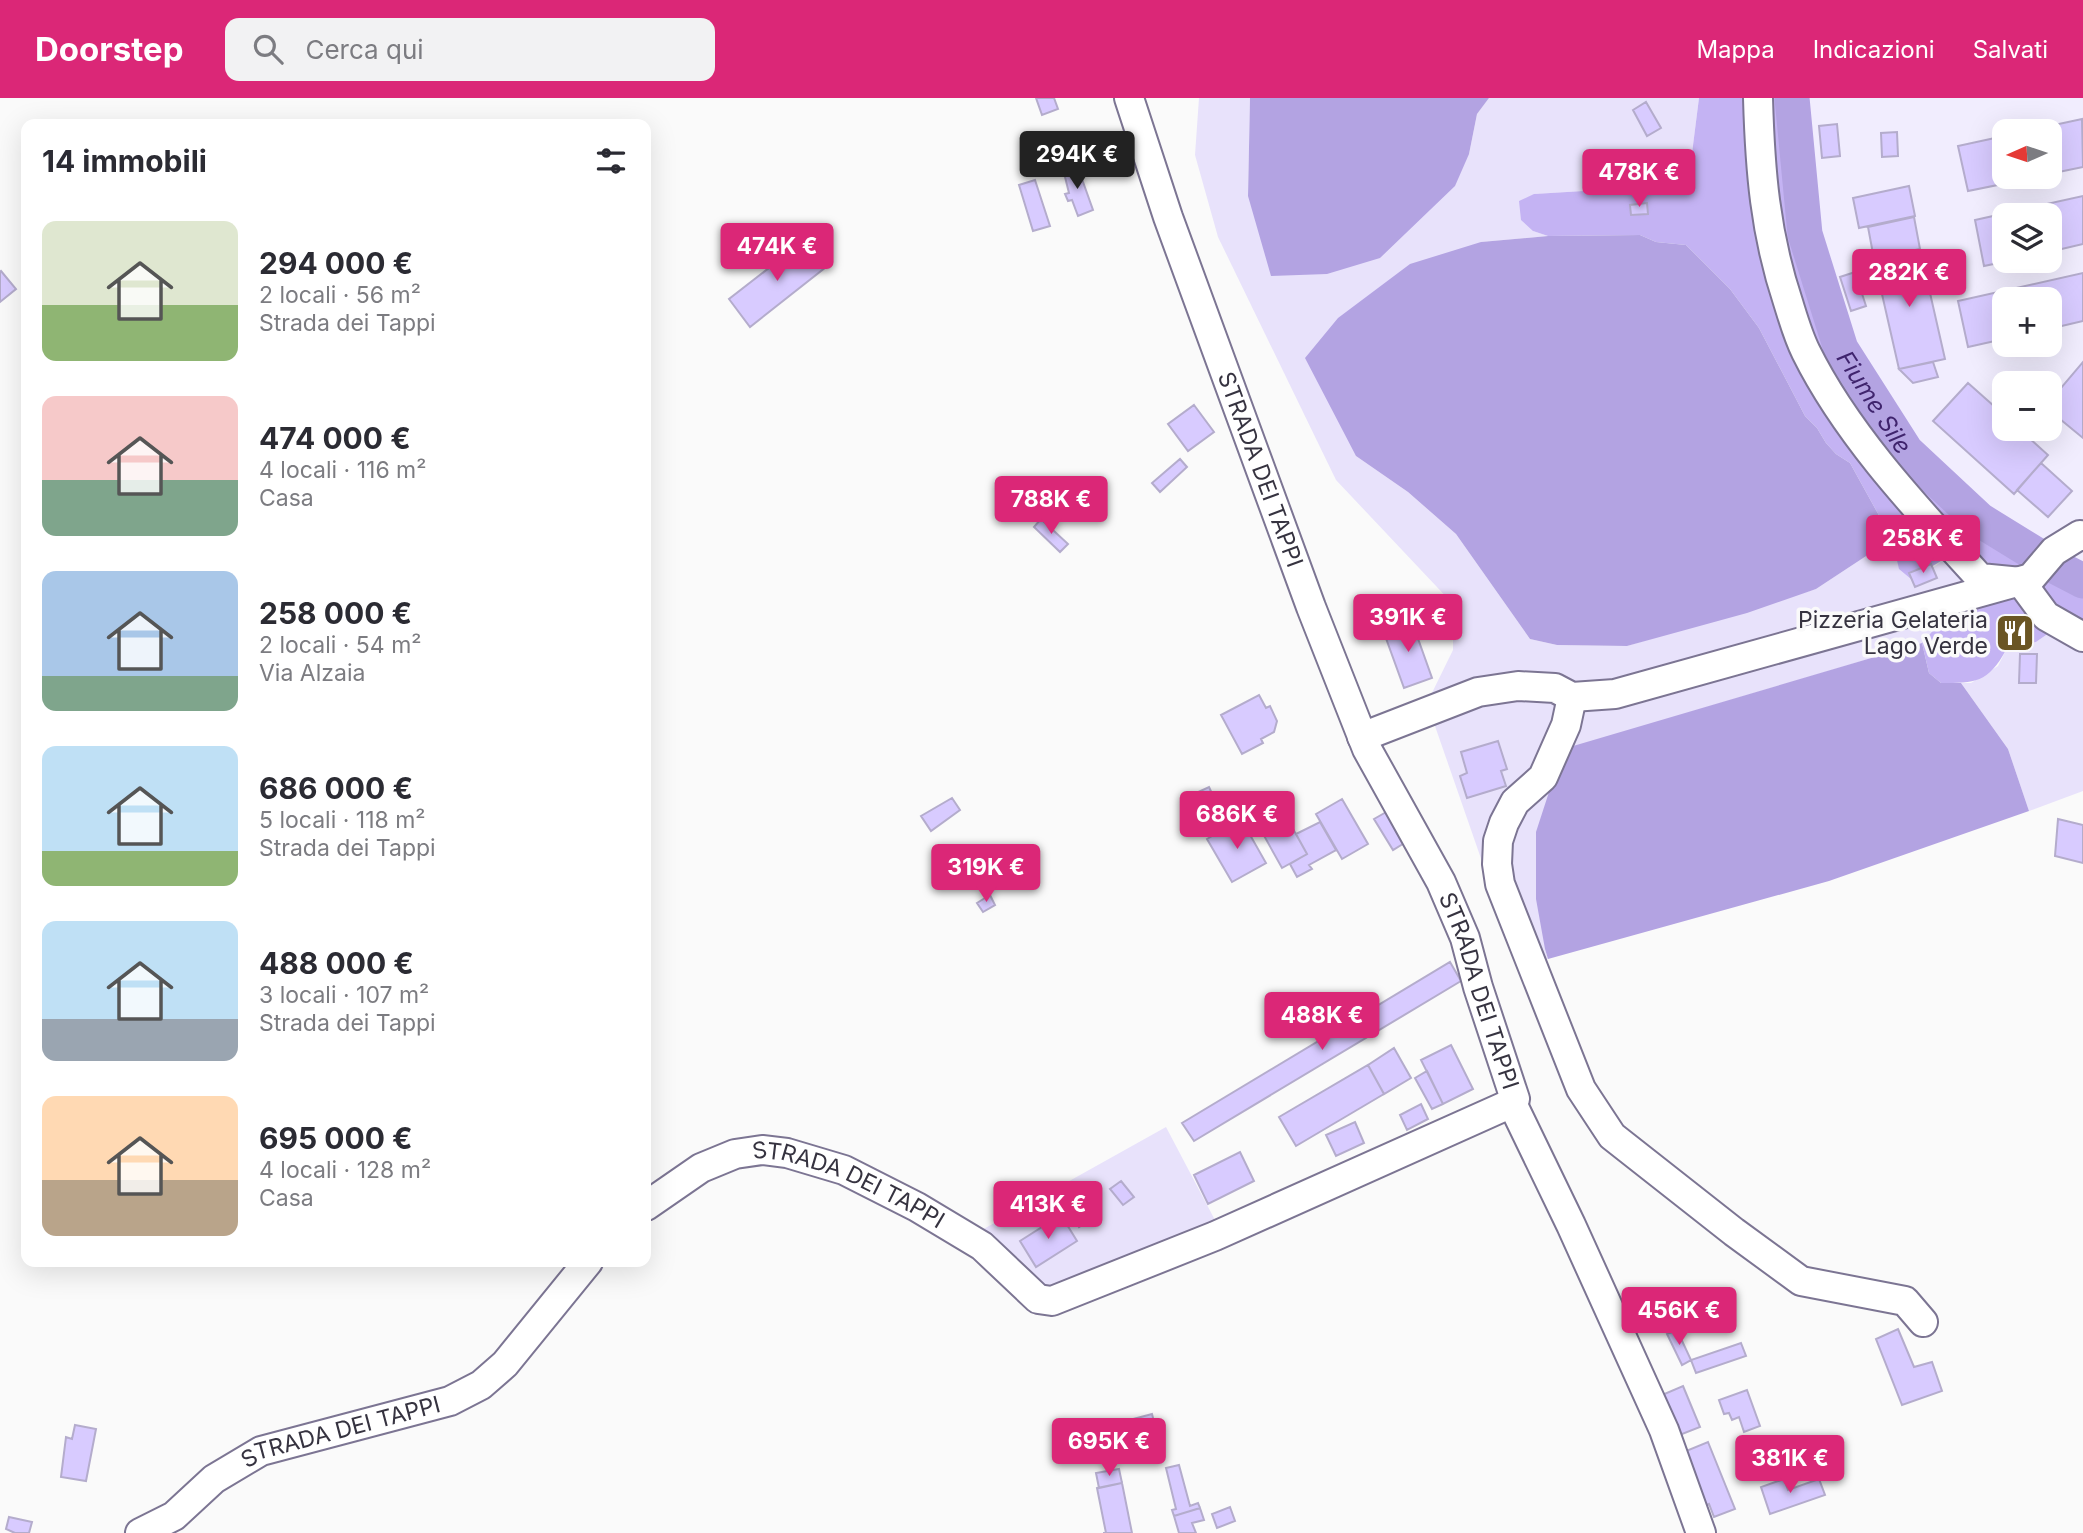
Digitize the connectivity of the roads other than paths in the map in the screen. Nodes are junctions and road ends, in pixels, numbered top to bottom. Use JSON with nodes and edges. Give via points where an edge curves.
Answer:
{"nodes":[{"id":1,"x":1129,"y":98,"type":"edge"},
{"id":2,"x":1758,"y":98,"type":"edge"},
{"id":3,"x":2083,"y":536,"type":"edge"},
{"id":4,"x":2038,"y":568,"type":"junction"},
{"id":5,"x":2083,"y":637,"type":"edge"},
{"id":6,"x":1572,"y":697,"type":"junction"},
{"id":7,"x":1362,"y":737,"type":"junction"},
{"id":8,"x":1512,"y":1103,"type":"junction"},
{"id":9,"x":651,"y":1203,"type":"edge"},
{"id":10,"x":584,"y":1267,"type":"edge"},
{"id":11,"x":1923,"y":1322,"type":"dead end"},
{"id":12,"x":140,"y":1533,"type":"edge"},
{"id":13,"x":1701,"y":1533,"type":"edge"}],
"edges":[{"from":1,"to":7,"type":"street","name":"STRADA DEI TAPPI","via":[[1240,417]]},
{"from":2,"to":4,"type":"street","via":[[1763,199],[1770,240],[1794,320],[1822,381],[1886,470],[1980,578]]},
{"from":3,"to":4,"type":"street"},
{"from":4,"to":5,"type":"street","via":[[2046,616]]},
{"from":4,"to":6,"type":"street","via":[[1615,694]]},
{"from":6,"to":7,"type":"street","via":[[1556,688],[1518,686],[1478,692]]},
{"from":6,"to":11,"type":"street","via":[[1566,725],[1543,777],[1515,802],[1504,823],[1497,864],[1500,884],[1581,1089],[1612,1136],[1801,1281],[1905,1301]]},
{"from":7,"to":8,"type":"street","name":"STRADA DEI TAPPI","via":[[1441,882],[1465,938],[1515,1099]]},
{"from":8,"to":9,"type":"street","name":"STRADA DEI TAPPI","via":[[1215,1236],[1052,1301],[1038,1299],[982,1246],[917,1207],[844,1170],[787,1153],[735,1154],[701,1168]]},
{"from":8,"to":13,"type":"street","via":[[1664,1430]]},
{"from":10,"to":12,"type":"street","name":"STRADA DEI TAPPI","via":[[505,1364],[481,1385],[450,1401],[261,1451],[214,1479],[174,1516]]}]}
